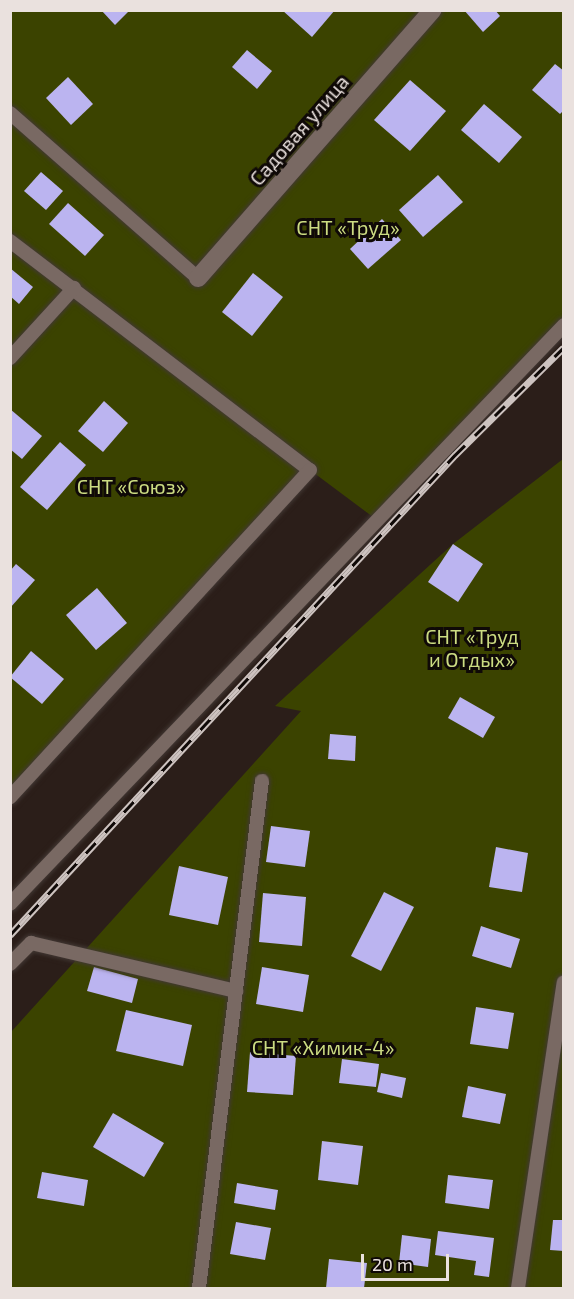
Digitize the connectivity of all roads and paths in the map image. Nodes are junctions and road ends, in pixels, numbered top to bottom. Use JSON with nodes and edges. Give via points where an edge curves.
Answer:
{"nodes":[{"id":1,"x":433,"y":10,"type":"edge"},
{"id":2,"x":10,"y":113,"type":"edge"},
{"id":3,"x":10,"y":241,"type":"edge"},
{"id":4,"x":198,"y":278,"type":"joint"},
{"id":5,"x":74,"y":288,"type":"junction"},
{"id":6,"x":564,"y":325,"type":"edge"},
{"id":7,"x":10,"y":358,"type":"edge"},
{"id":8,"x":261,"y":782,"type":"dead end"},
{"id":9,"x":10,"y":796,"type":"edge"},
{"id":10,"x":10,"y":904,"type":"edge"},
{"id":11,"x":10,"y":964,"type":"edge"},
{"id":12,"x":564,"y":982,"type":"edge"},
{"id":13,"x":236,"y":991,"type":"junction"},
{"id":14,"x":199,"y":1288,"type":"edge"},
{"id":15,"x":518,"y":1288,"type":"edge"}],
"edges":[{"from":1,"to":4,"type":"street","name":"Садовая улица"},
{"from":2,"to":4,"type":"lane"},
{"from":3,"to":5,"type":"lane"},
{"from":5,"to":7,"type":"lane"},
{"from":5,"to":9,"type":"lane","via":[[310,470]]},
{"from":6,"to":10,"type":"lane"},
{"from":8,"to":13,"type":"lane"},
{"from":11,"to":13,"type":"lane","via":[[31,943]]},
{"from":12,"to":15,"type":"lane"},
{"from":13,"to":14,"type":"lane"}]}
